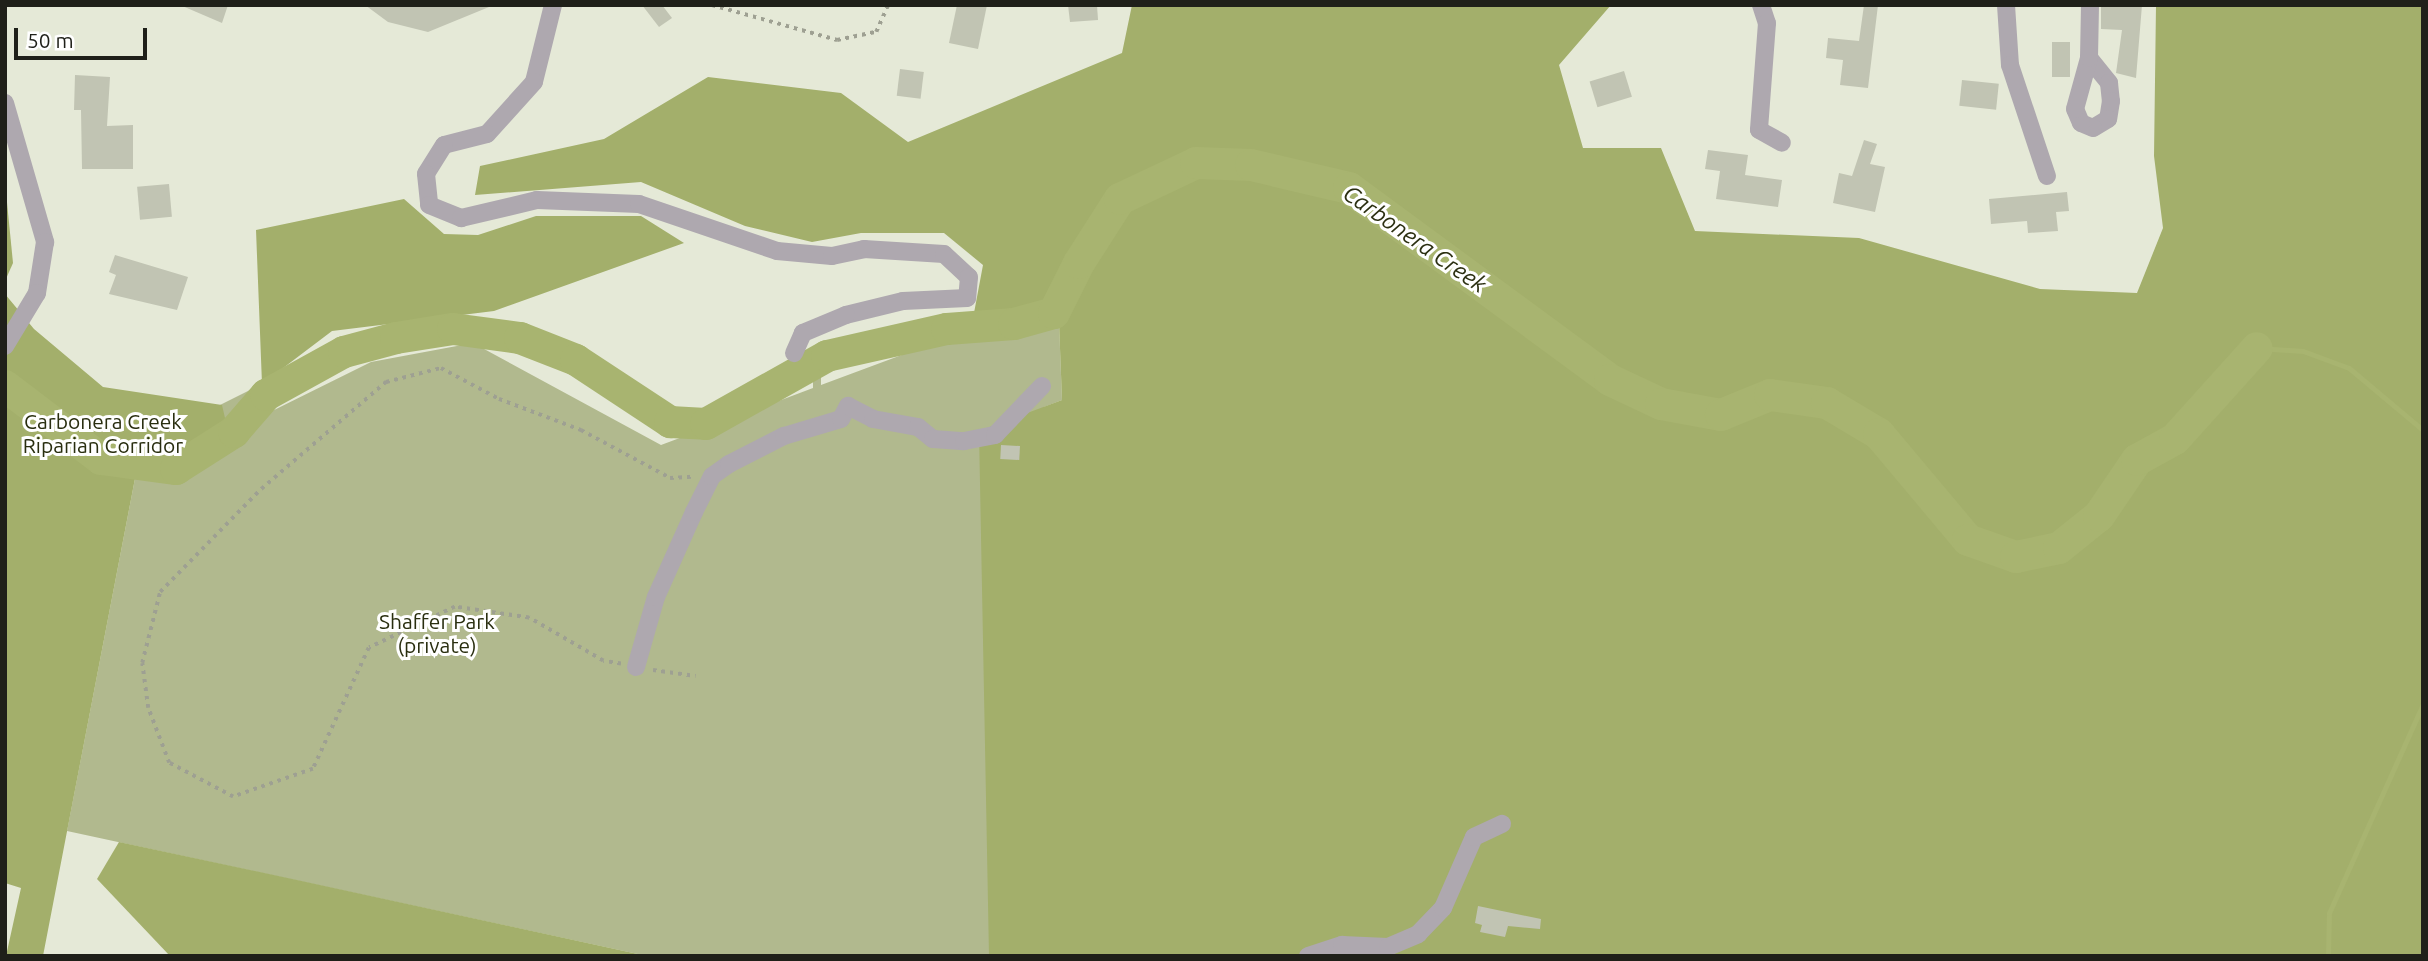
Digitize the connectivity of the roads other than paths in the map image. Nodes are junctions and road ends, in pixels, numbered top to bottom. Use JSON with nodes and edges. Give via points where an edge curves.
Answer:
{"nodes":[{"id":1,"x":553,"y":5,"type":"edge"},
{"id":2,"x":1761,"y":5,"type":"edge"},
{"id":3,"x":2006,"y":5,"type":"edge"},
{"id":4,"x":2090,"y":5,"type":"edge"},
{"id":5,"x":2089,"y":58,"type":"dead end"},
{"id":6,"x":5,"y":103,"type":"edge"},
{"id":7,"x":1782,"y":143,"type":"dead end"},
{"id":8,"x":2047,"y":176,"type":"dead end"},
{"id":9,"x":5,"y":345,"type":"edge"},
{"id":10,"x":794,"y":353,"type":"dead end"},
{"id":11,"x":1042,"y":386,"type":"dead end"},
{"id":12,"x":636,"y":667,"type":"road end"},
{"id":13,"x":1502,"y":824,"type":"dead end"},
{"id":14,"x":1308,"y":956,"type":"edge"}],
"edges":[{"from":1,"to":10,"type":"street","via":[[534,82],[487,134],[444,145],[426,174],[429,205],[461,218],[537,200],[639,204],[777,251],[832,256],[864,249],[944,254],[969,277],[967,298],[903,301],[846,315],[803,333]]},
{"from":2,"to":7,"type":"street","via":[[1767,23],[1759,131]]},
{"from":3,"to":8,"type":"street","via":[[2010,65]]},
{"from":4,"to":5,"type":"street"},
{"from":6,"to":9,"type":"street","via":[[45,242],[37,293]]},
{"from":11,"to":12,"type":"street","via":[[1025,409],[995,435],[964,441],[933,439],[918,427],[873,419],[848,406],[841,419],[784,436],[712,476],[656,597]]},
{"from":13,"to":14,"type":"street","via":[[1474,837],[1443,908],[1418,934],[1388,947],[1342,945]]}]}
